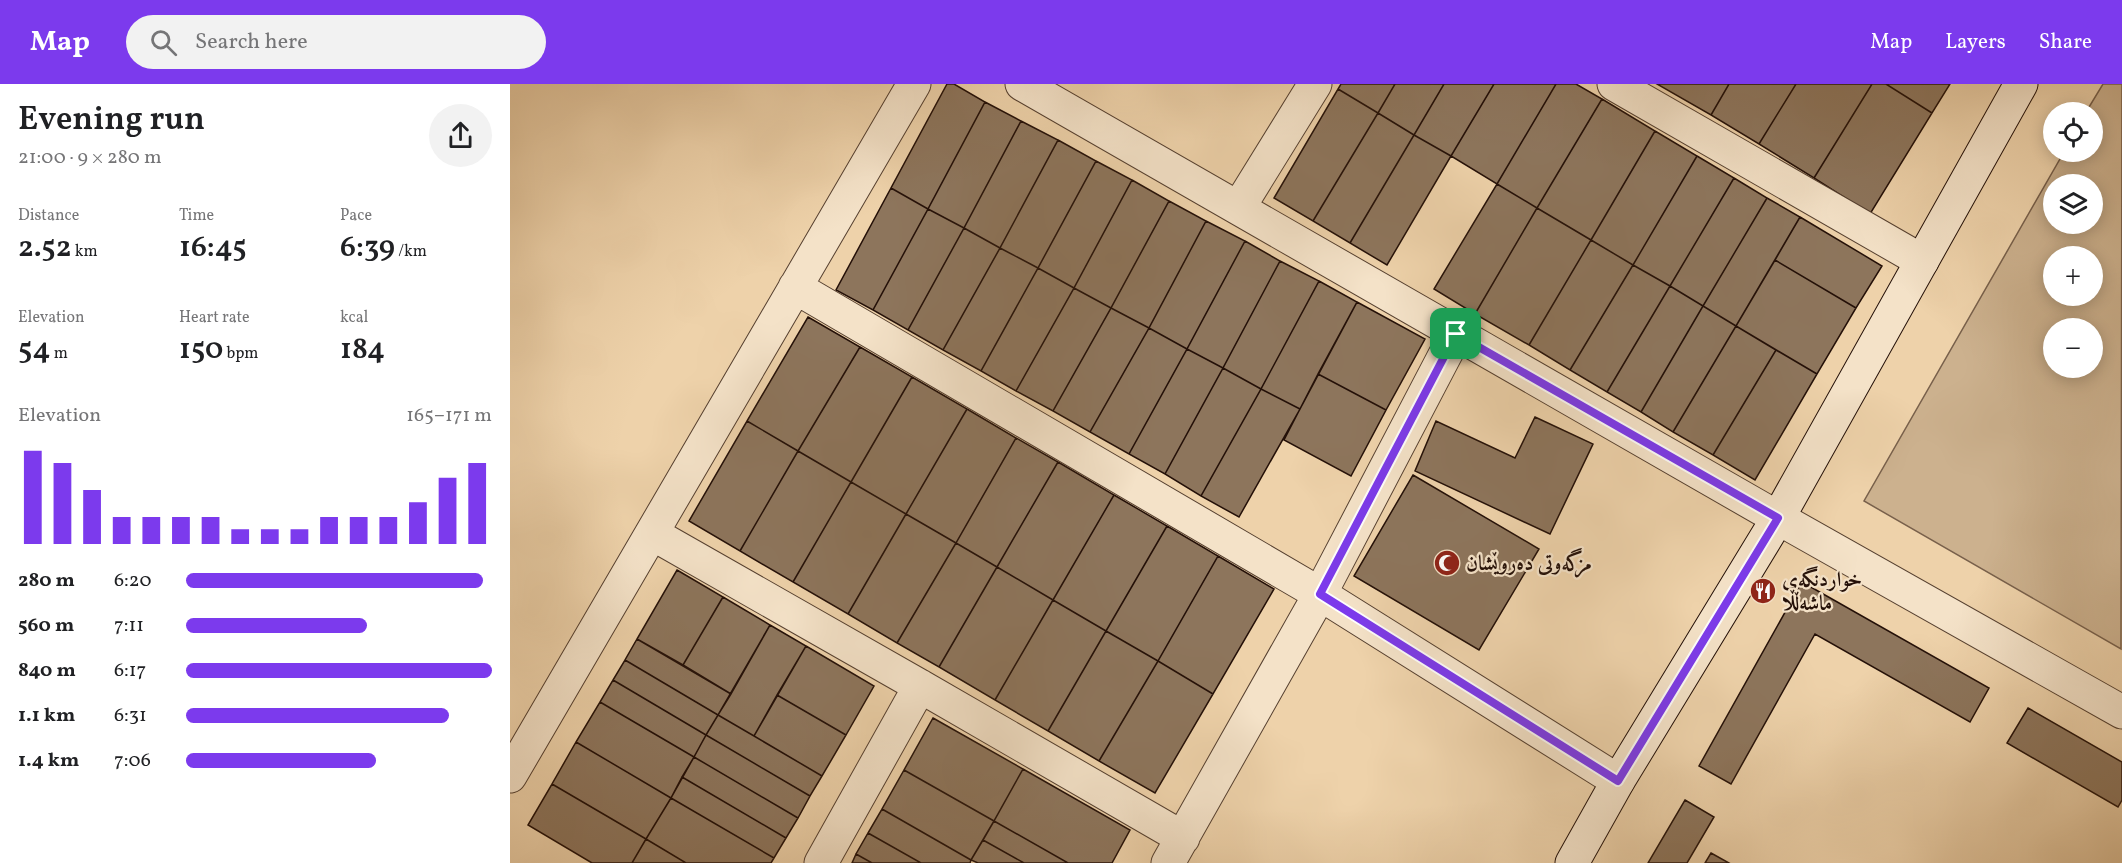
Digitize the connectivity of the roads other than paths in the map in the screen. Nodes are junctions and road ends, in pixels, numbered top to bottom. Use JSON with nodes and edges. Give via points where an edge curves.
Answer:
{"nodes":[{"id":1,"x":914,"y":84,"type":"edge"},
{"id":2,"x":1022,"y":84,"type":"edge"},
{"id":3,"x":1315,"y":84,"type":"edge"},
{"id":4,"x":1614,"y":84,"type":"edge"},
{"id":5,"x":2021,"y":84,"type":"edge"},
{"id":6,"x":1239,"y":207,"type":"junction"},
{"id":7,"x":1922,"y":261,"type":"junction"},
{"id":8,"x":795,"y":287,"type":"junction"},
{"id":9,"x":1456,"y":334,"type":"junction"},
{"id":10,"x":1778,"y":518,"type":"junction"},
{"id":11,"x":653,"y":534,"type":"junction"},
{"id":12,"x":1320,"y":594,"type":"junction"},
{"id":13,"x":920,"y":686,"type":"junction"},
{"id":14,"x":2122,"y":712,"type":"edge"},
{"id":15,"x":510,"y":776,"type":"edge"},
{"id":16,"x":1618,"y":781,"type":"junction"},
{"id":17,"x":1176,"y":851,"type":"edge"},
{"id":18,"x":821,"y":863,"type":"edge"},
{"id":19,"x":1572,"y":863,"type":"edge"}],
"edges":[{"from":1,"to":8,"type":"street"},
{"from":2,"to":6,"type":"street"},
{"from":3,"to":6,"type":"street"},
{"from":4,"to":7,"type":"street"},
{"from":5,"to":7,"type":"street"},
{"from":6,"to":9,"type":"street"},
{"from":7,"to":10,"type":"street"},
{"from":8,"to":11,"type":"street"},
{"from":8,"to":12,"type":"street"},
{"from":9,"to":10,"type":"street"},
{"from":9,"to":12,"type":"street"},
{"from":10,"to":14,"type":"street"},
{"from":10,"to":16,"type":"street"},
{"from":11,"to":13,"type":"street"},
{"from":11,"to":15,"type":"street"},
{"from":12,"to":16,"type":"street"},
{"from":12,"to":17,"type":"street"},
{"from":13,"to":17,"type":"street"},
{"from":13,"to":18,"type":"street"},
{"from":16,"to":19,"type":"street"}]}
